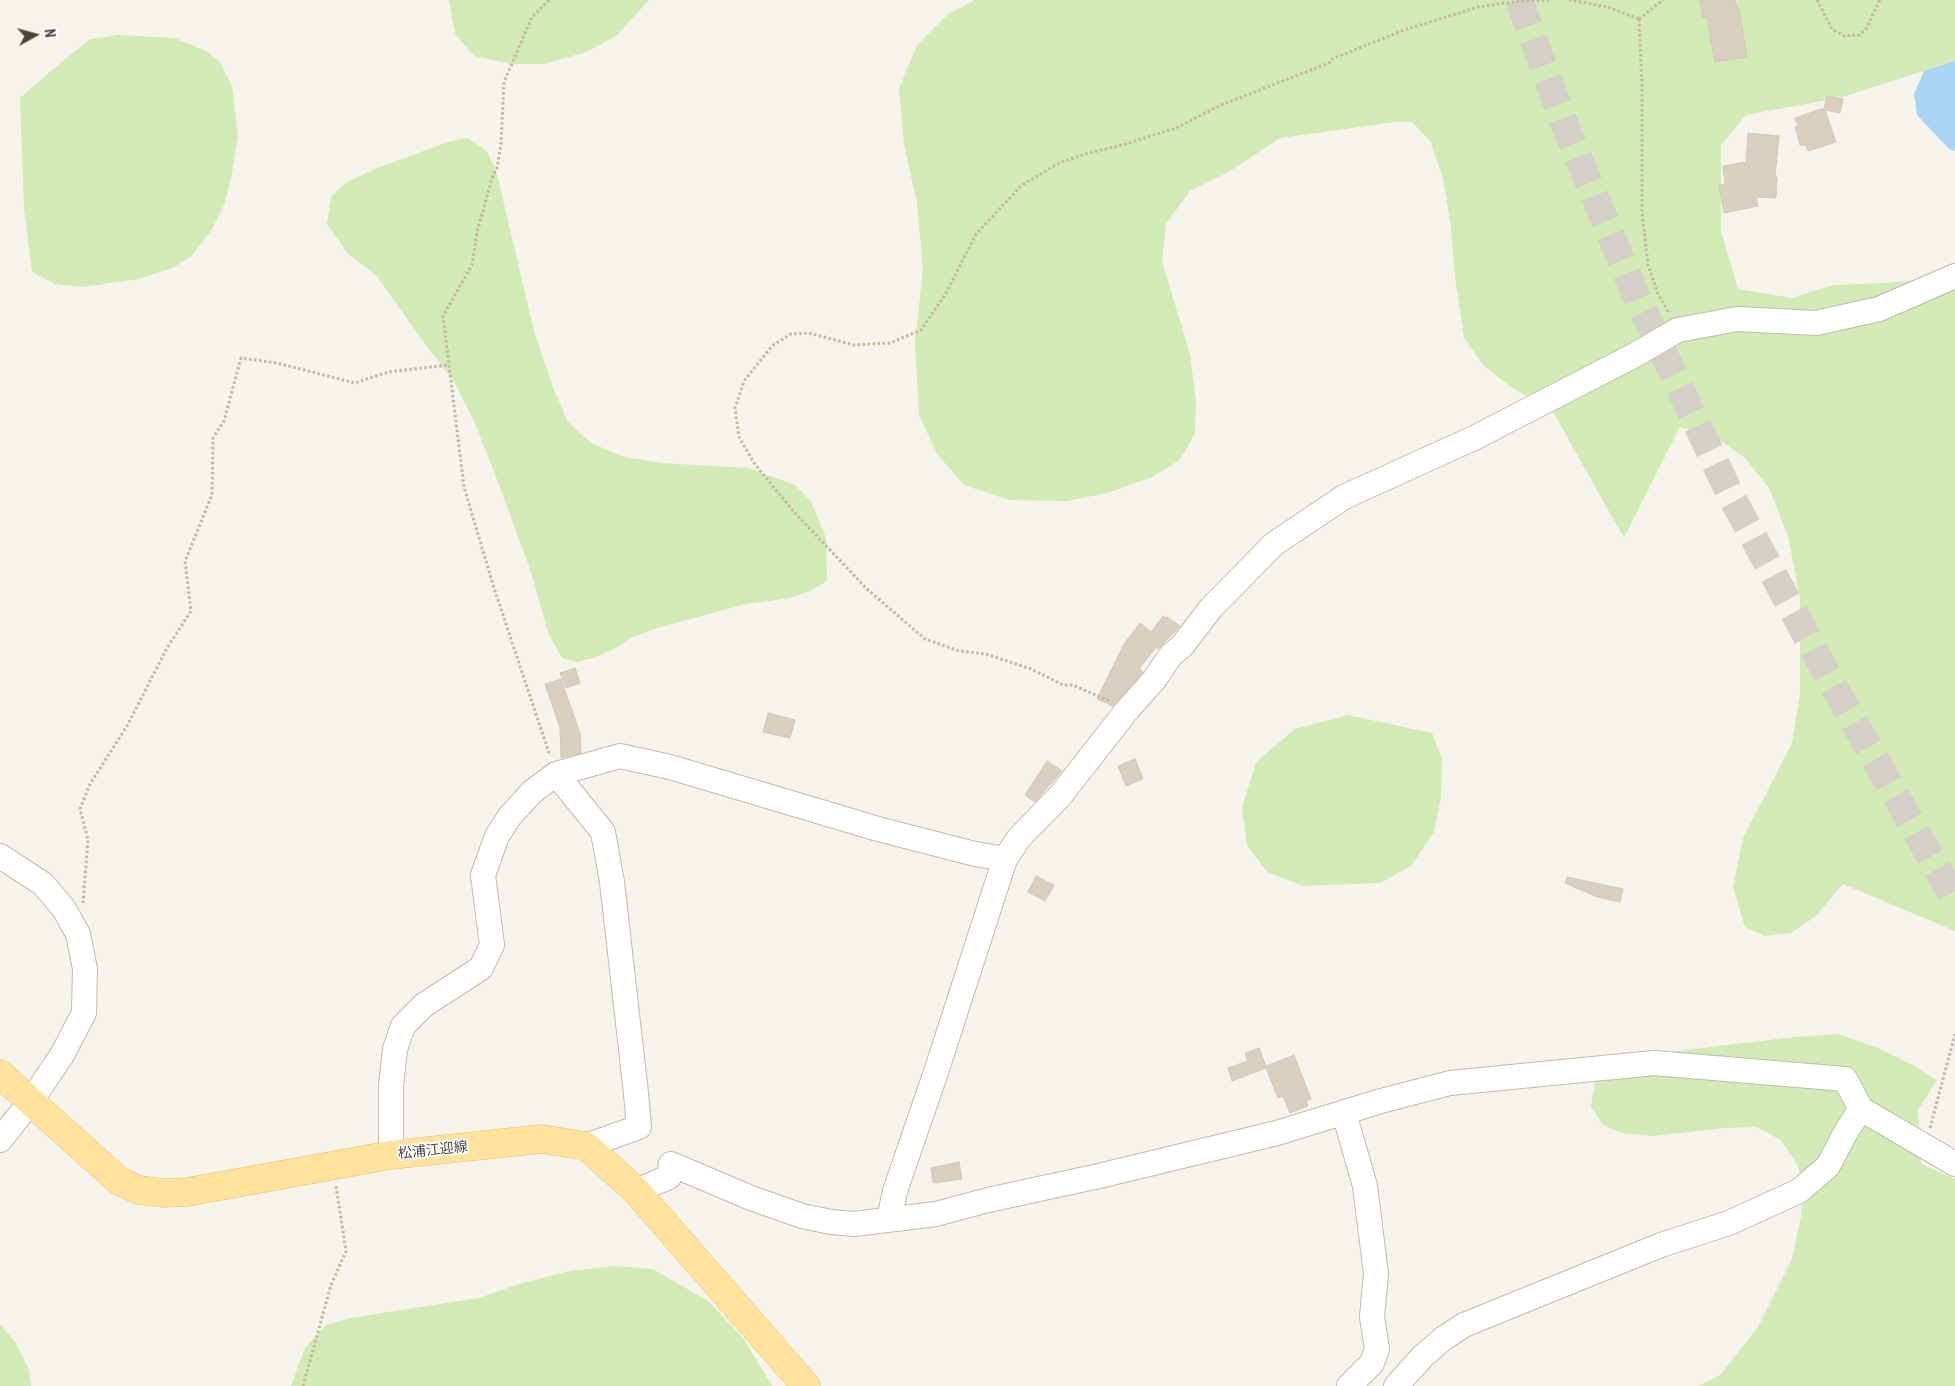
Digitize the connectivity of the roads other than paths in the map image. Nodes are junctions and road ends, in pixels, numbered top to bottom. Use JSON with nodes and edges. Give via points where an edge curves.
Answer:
{"nodes":[{"id":1,"x":1955,"y":276,"type":"edge"},
{"id":2,"x":556,"y":774,"type":"junction"},
{"id":3,"x":0,"y":856,"type":"edge"},
{"id":4,"x":1005,"y":858,"type":"junction"},
{"id":5,"x":0,"y":1074,"type":"edge"},
{"id":6,"x":32,"y":1101,"type":"junction"},
{"id":7,"x":1861,"y":1109,"type":"junction"},
{"id":8,"x":1344,"y":1113,"type":"junction"},
{"id":9,"x":0,"y":1140,"type":"edge"},
{"id":10,"x":586,"y":1146,"type":"junction"},
{"id":11,"x":392,"y":1155,"type":"junction"},
{"id":12,"x":1955,"y":1164,"type":"edge"},
{"id":13,"x":636,"y":1191,"type":"junction"},
{"id":14,"x":889,"y":1220,"type":"junction"},
{"id":15,"x":806,"y":1386,"type":"edge"},
{"id":16,"x":1349,"y":1386,"type":"edge"},
{"id":17,"x":1396,"y":1386,"type":"edge"}],
"edges":[{"from":1,"to":4,"type":"street","via":[[1879,309],[1816,323],[1737,319],[1678,330],[1474,438],[1344,497],[1274,544],[1211,608],[1060,796],[1019,838]]},
{"from":2,"to":4,"type":"street","via":[[620,756],[670,767],[878,829],[975,854]]},
{"from":2,"to":10,"type":"street","via":[[603,832],[612,882],[639,1127]]},
{"from":2,"to":11,"type":"street","via":[[532,792],[497,836],[483,875],[492,945],[481,968],[424,1005],[403,1026],[395,1049],[391,1086]]},
{"from":3,"to":6,"type":"street","via":[[42,884],[64,909],[78,934],[85,969],[84,1013]]},
{"from":4,"to":14,"type":"street","via":[[895,1191]]},
{"from":5,"to":6,"type":"main road","name":"松浦江迎線"},
{"from":6,"to":9,"type":"street"},
{"from":6,"to":11,"type":"main road","name":"松浦江迎線","via":[[119,1181],[139,1190],[187,1192]]},
{"from":7,"to":8,"type":"street","via":[[1845,1079],[1654,1062],[1450,1083]]},
{"from":7,"to":12,"type":"street"},
{"from":7,"to":17,"type":"street","via":[[1828,1166],[1799,1191],[1729,1223],[1661,1245],[1464,1324],[1423,1356]]},
{"from":8,"to":14,"type":"street","via":[[1277,1133],[1099,1176],[936,1214]]},
{"from":8,"to":16,"type":"street","via":[[1365,1186],[1376,1274],[1372,1317],[1378,1349],[1372,1363]]},
{"from":10,"to":11,"type":"main road","name":"松浦江迎線","via":[[541,1139]]},
{"from":10,"to":13,"type":"main road"},
{"from":13,"to":14,"type":"street","via":[[669,1176],[671,1164],[802,1216],[854,1224]]},
{"from":13,"to":15,"type":"main road"}]}
